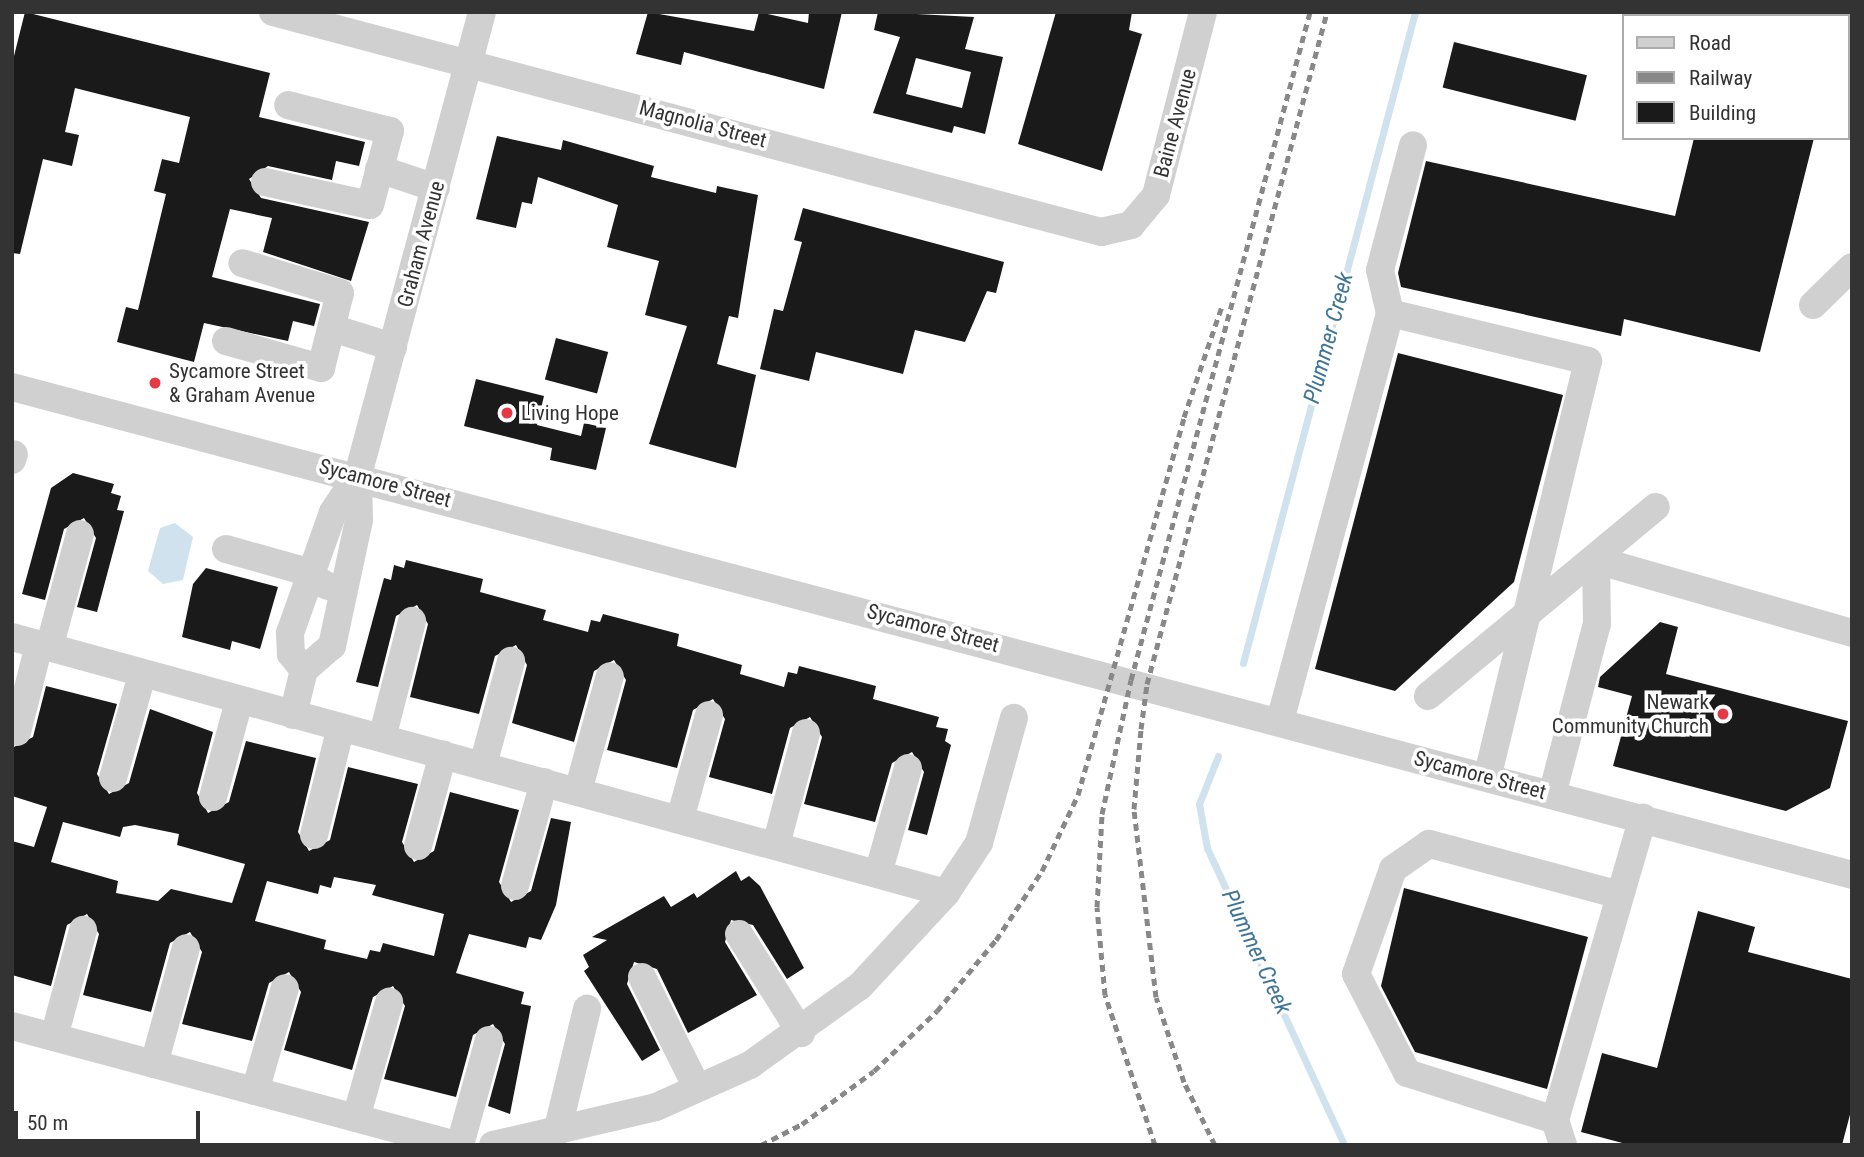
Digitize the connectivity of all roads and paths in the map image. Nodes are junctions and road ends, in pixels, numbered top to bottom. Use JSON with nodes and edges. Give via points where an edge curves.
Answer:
{"nodes":[{"id":1,"x":273,"y":12,"type":"edge"},
{"id":2,"x":482,"y":12,"type":"edge"},
{"id":3,"x":1203,"y":12,"type":"edge"},
{"id":4,"x":469,"y":61,"type":"junction"},
{"id":5,"x":288,"y":105,"type":"dead end"},
{"id":6,"x":1413,"y":145,"type":"dead end"},
{"id":7,"x":379,"y":169,"type":"junction"},
{"id":8,"x":265,"y":183,"type":"dead end"},
{"id":9,"x":436,"y":188,"type":"junction"},
{"id":10,"x":1131,"y":225,"type":"joint"},
{"id":11,"x":242,"y":263,"type":"dead end"},
{"id":12,"x":1852,"y":267,"type":"edge"},
{"id":13,"x":1813,"y":306,"type":"dead end"},
{"id":14,"x":1390,"y":313,"type":"junction"},
{"id":15,"x":332,"y":328,"type":"junction"},
{"id":16,"x":226,"y":341,"type":"dead end"},
{"id":17,"x":393,"y":347,"type":"junction"},
{"id":18,"x":12,"y":387,"type":"edge"},
{"id":19,"x":358,"y":475,"type":"junction"},
{"id":20,"x":1656,"y":507,"type":"dead end"},
{"id":21,"x":80,"y":534,"type":"dead end"},
{"id":22,"x":226,"y":549,"type":"dead end"},
{"id":23,"x":1596,"y":560,"type":"junction"},
{"id":24,"x":314,"y":575,"type":"junction"},
{"id":25,"x":342,"y":587,"type":"junction"},
{"id":26,"x":1526,"y":620,"type":"junction"},
{"id":27,"x":412,"y":621,"type":"dead end"},
{"id":28,"x":1851,"y":628,"type":"edge"},
{"id":29,"x":12,"y":637,"type":"edge"},
{"id":30,"x":44,"y":647,"type":"junction"},
{"id":31,"x":511,"y":661,"type":"dead end"},
{"id":32,"x":304,"y":670,"type":"junction"},
{"id":33,"x":142,"y":675,"type":"junction"},
{"id":34,"x":610,"y":676,"type":"dead end"},
{"id":35,"x":1428,"y":696,"type":"dead end"},
{"id":36,"x":239,"y":701,"type":"junction"},
{"id":37,"x":293,"y":715,"type":"junction"},
{"id":38,"x":709,"y":715,"type":"dead end"},
{"id":39,"x":1014,"y":718,"type":"dead end"},
{"id":40,"x":1280,"y":721,"type":"junction"},
{"id":41,"x":341,"y":727,"type":"junction"},
{"id":42,"x":17,"y":732,"type":"dead end"},
{"id":43,"x":806,"y":733,"type":"dead end"},
{"id":44,"x":382,"y":738,"type":"junction"},
{"id":45,"x":443,"y":754,"type":"junction"},
{"id":46,"x":483,"y":765,"type":"junction"},
{"id":47,"x":908,"y":768,"type":"dead end"},
{"id":48,"x":1487,"y":776,"type":"junction"},
{"id":49,"x":113,"y":778,"type":"dead end"},
{"id":50,"x":544,"y":782,"type":"junction"},
{"id":51,"x":578,"y":791,"type":"junction"},
{"id":52,"x":1552,"y":795,"type":"junction"},
{"id":53,"x":213,"y":797,"type":"dead end"},
{"id":54,"x":1643,"y":818,"type":"junction"},
{"id":55,"x":680,"y":819,"type":"junction"},
{"id":56,"x":314,"y":835,"type":"dead end"},
{"id":57,"x":776,"y":845,"type":"junction"},
{"id":58,"x":418,"y":846,"type":"dead end"},
{"id":59,"x":1850,"y":869,"type":"edge"},
{"id":60,"x":878,"y":874,"type":"junction"},
{"id":61,"x":515,"y":886,"type":"dead end"},
{"id":62,"x":946,"y":893,"type":"junction"},
{"id":63,"x":1620,"y":895,"type":"junction"},
{"id":64,"x":83,"y":930,"type":"dead end"},
{"id":65,"x":739,"y":934,"type":"dead end"},
{"id":66,"x":186,"y":948,"type":"dead end"},
{"id":67,"x":642,"y":977,"type":"dead end"},
{"id":68,"x":285,"y":988,"type":"dead end"},
{"id":69,"x":389,"y":1002,"type":"dead end"},
{"id":70,"x":587,"y":1009,"type":"dead end"},
{"id":71,"x":12,"y":1026,"type":"edge"},
{"id":72,"x":801,"y":1033,"type":"junction"},
{"id":73,"x":54,"y":1037,"type":"junction"},
{"id":74,"x":489,"y":1040,"type":"dead end"},
{"id":75,"x":154,"y":1064,"type":"junction"},
{"id":76,"x":697,"y":1088,"type":"junction"},
{"id":77,"x":255,"y":1091,"type":"junction"},
{"id":78,"x":356,"y":1118,"type":"junction"},
{"id":79,"x":556,"y":1132,"type":"junction"},
{"id":80,"x":1555,"y":1136,"type":"edge"},
{"id":81,"x":459,"y":1145,"type":"edge"},
{"id":82,"x":493,"y":1145,"type":"edge"}],
"edges":[{"from":1,"to":4,"type":"street","name":"Magnolia Street"},
{"from":2,"to":4,"type":"street","name":"Graham Avenue"},
{"from":3,"to":10,"type":"street","name":"Baine Avenue","via":[[1156,195]]},
{"from":4,"to":9,"type":"street","name":"Graham Avenue"},
{"from":4,"to":10,"type":"street","name":"Magnolia Street","via":[[1101,232]]},
{"from":5,"to":7,"type":"street","via":[[390,131]]},
{"from":6,"to":14,"type":"street","via":[[1380,270]]},
{"from":7,"to":8,"type":"street","via":[[370,205]]},
{"from":7,"to":9,"type":"street"},
{"from":9,"to":17,"type":"street","name":"Graham Avenue"},
{"from":11,"to":15,"type":"street","via":[[340,293]]},
{"from":12,"to":13,"type":"street"},
{"from":14,"to":26,"type":"street","via":[[1588,361]]},
{"from":14,"to":40,"type":"street"},
{"from":15,"to":16,"type":"street","via":[[321,368]]},
{"from":15,"to":17,"type":"street"},
{"from":17,"to":19,"type":"street","name":"Graham Avenue"},
{"from":18,"to":19,"type":"street","name":"Sycamore Street"},
{"from":19,"to":24,"type":"street","via":[[333,512]]},
{"from":19,"to":25,"type":"street","via":[[359,520]]},
{"from":19,"to":40,"type":"street","name":"Sycamore Street"},
{"from":20,"to":23,"type":"street"},
{"from":21,"to":30,"type":"street"},
{"from":22,"to":24,"type":"street"},
{"from":23,"to":26,"type":"street"},
{"from":23,"to":28,"type":"street"},
{"from":23,"to":52,"type":"street","via":[[1597,624]]},
{"from":24,"to":25,"type":"street"},
{"from":24,"to":32,"type":"street","via":[[290,633],[291,654]]},
{"from":25,"to":32,"type":"street","via":[[331,646]]},
{"from":26,"to":35,"type":"street"},
{"from":26,"to":48,"type":"street"},
{"from":27,"to":44,"type":"street"},
{"from":29,"to":30,"type":"street"},
{"from":30,"to":33,"type":"street"},
{"from":30,"to":42,"type":"street"},
{"from":31,"to":46,"type":"street"},
{"from":32,"to":37,"type":"street"},
{"from":33,"to":36,"type":"street"},
{"from":33,"to":49,"type":"street"},
{"from":34,"to":51,"type":"street"},
{"from":36,"to":37,"type":"street"},
{"from":36,"to":53,"type":"street"},
{"from":37,"to":41,"type":"street"},
{"from":38,"to":55,"type":"street"},
{"from":39,"to":62,"type":"street","via":[[979,843]]},
{"from":40,"to":48,"type":"street","name":"Sycamore Street"},
{"from":41,"to":44,"type":"street"},
{"from":41,"to":56,"type":"street"},
{"from":43,"to":57,"type":"street"},
{"from":44,"to":45,"type":"street"},
{"from":45,"to":46,"type":"street"},
{"from":45,"to":58,"type":"street"},
{"from":46,"to":50,"type":"street"},
{"from":47,"to":60,"type":"street"},
{"from":48,"to":52,"type":"street","name":"Sycamore Street"},
{"from":50,"to":51,"type":"street"},
{"from":50,"to":61,"type":"street"},
{"from":51,"to":55,"type":"street"},
{"from":52,"to":54,"type":"street","name":"Sycamore Street"},
{"from":54,"to":59,"type":"street","name":"Sycamore Street"},
{"from":54,"to":63,"type":"street"},
{"from":55,"to":57,"type":"street"},
{"from":57,"to":60,"type":"street"},
{"from":60,"to":62,"type":"street"},
{"from":62,"to":72,"type":"street","via":[[860,986]]},
{"from":63,"to":80,"type":"street"},
{"from":63,"to":80,"type":"street","via":[[1429,844],[1392,869],[1356,974],[1406,1073]]},
{"from":64,"to":73,"type":"street"},
{"from":65,"to":72,"type":"street"},
{"from":66,"to":75,"type":"street"},
{"from":67,"to":76,"type":"street"},
{"from":68,"to":77,"type":"street"},
{"from":69,"to":78,"type":"street"},
{"from":70,"to":79,"type":"street"},
{"from":71,"to":73,"type":"street"},
{"from":72,"to":76,"type":"street"},
{"from":73,"to":75,"type":"street"},
{"from":74,"to":81,"type":"street"},
{"from":75,"to":77,"type":"street"},
{"from":76,"to":79,"type":"street","via":[[656,1107]]},
{"from":77,"to":78,"type":"street"},
{"from":78,"to":81,"type":"street"},
{"from":79,"to":82,"type":"street"}]}
